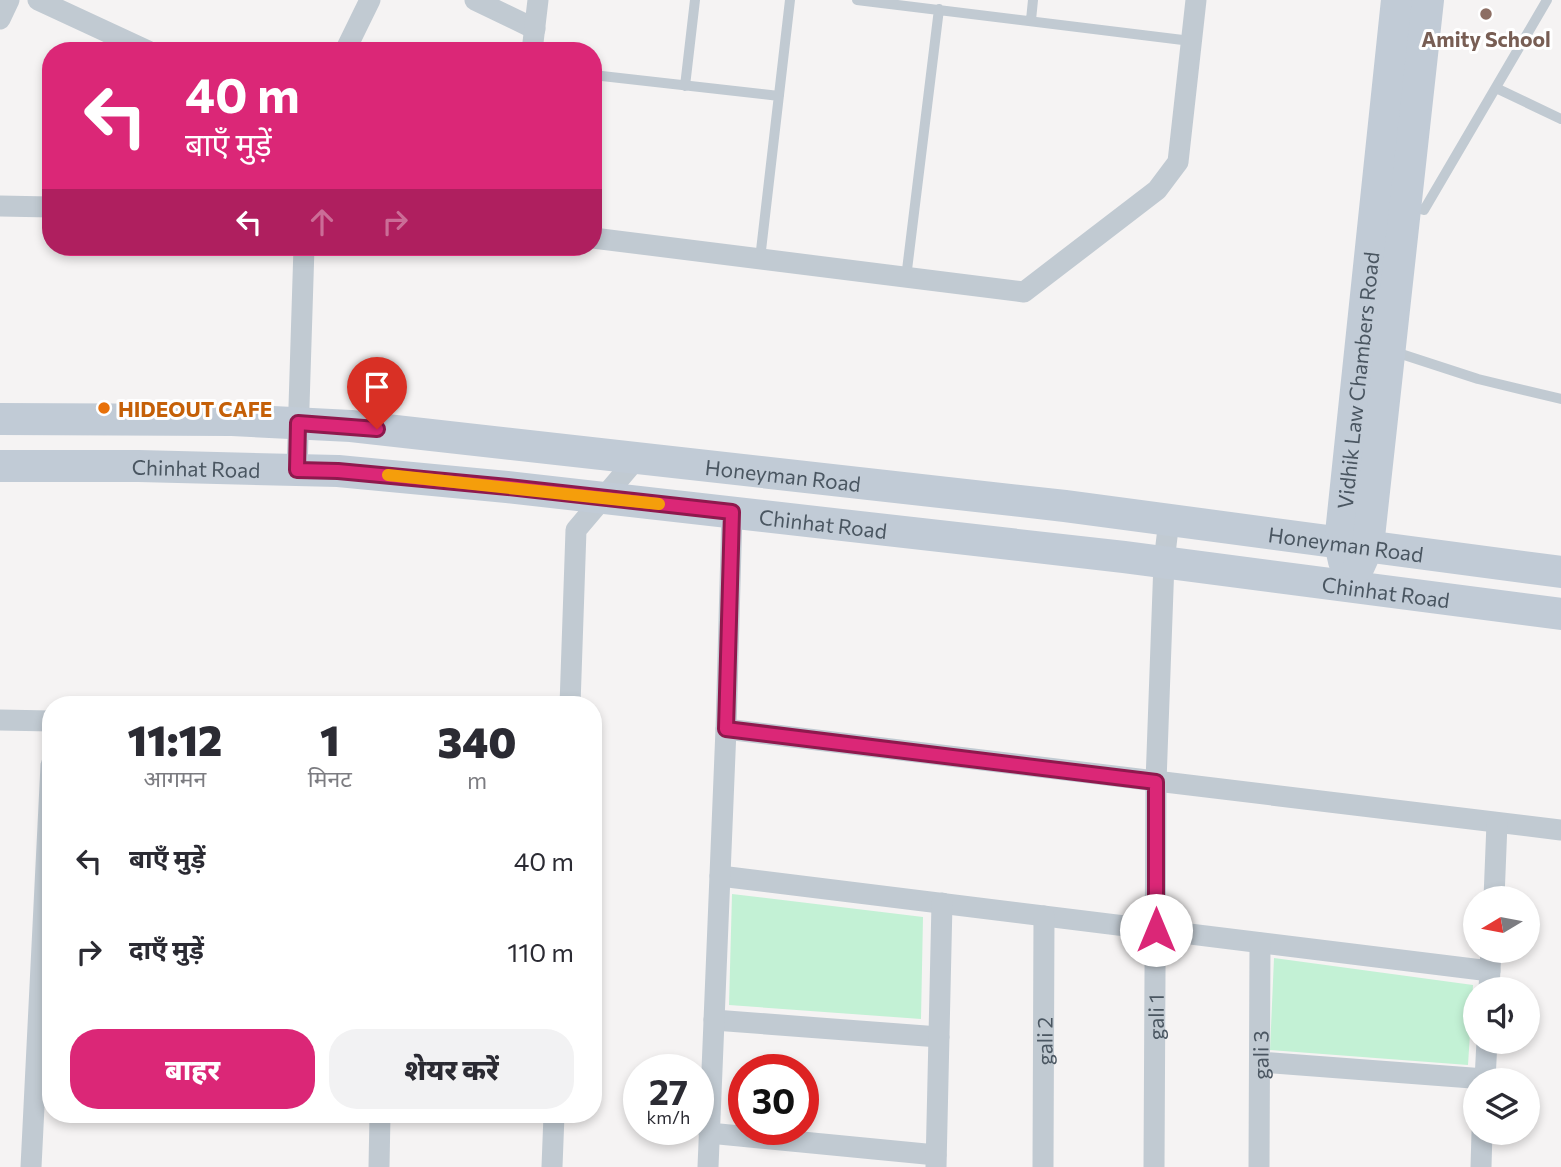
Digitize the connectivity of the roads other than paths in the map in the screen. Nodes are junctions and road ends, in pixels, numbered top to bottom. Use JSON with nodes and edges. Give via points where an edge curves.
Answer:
{"nodes":[{"id":1,"x":9,"y":0,"type":"edge"},
{"id":2,"x":38,"y":0,"type":"edge"},
{"id":3,"x":370,"y":0,"type":"edge"},
{"id":4,"x":475,"y":0,"type":"edge"},
{"id":5,"x":538,"y":0,"type":"edge"},
{"id":6,"x":695,"y":0,"type":"edge"},
{"id":7,"x":790,"y":0,"type":"edge"},
{"id":8,"x":857,"y":0,"type":"edge"},
{"id":9,"x":1033,"y":0,"type":"edge"},
{"id":10,"x":1196,"y":0,"type":"edge"},
{"id":11,"x":1397,"y":0,"type":"edge"},
{"id":12,"x":1428,"y":0,"type":"edge"},
{"id":13,"x":1547,"y":0,"type":"edge"},
{"id":14,"x":939,"y":9,"type":"junction"},
{"id":15,"x":0,"y":19,"type":"edge"},
{"id":16,"x":1031,"y":20,"type":"junction"},
{"id":17,"x":535,"y":29,"type":"junction"},
{"id":18,"x":1191,"y":41,"type":"junction"},
{"id":19,"x":129,"y":42,"type":"edge"},
{"id":20,"x":349,"y":42,"type":"edge"},
{"id":21,"x":533,"y":42,"type":"edge"},
{"id":22,"x":602,"y":76,"type":"edge"},
{"id":23,"x":685,"y":86,"type":"junction"},
{"id":24,"x":1496,"y":88,"type":"junction"},
{"id":25,"x":779,"y":96,"type":"junction"},
{"id":26,"x":1561,"y":118,"type":"edge"},
{"id":27,"x":1406,"y":205,"type":"junction"},
{"id":28,"x":0,"y":206,"type":"edge"},
{"id":29,"x":42,"y":207,"type":"edge"},
{"id":30,"x":602,"y":239,"type":"edge"},
{"id":31,"x":304,"y":256,"type":"edge"},
{"id":32,"x":760,"y":259,"type":"junction"},
{"id":33,"x":906,"y":278,"type":"junction"},
{"id":34,"x":1375,"y":346,"type":"junction"},
{"id":35,"x":1561,"y":400,"type":"edge"},
{"id":36,"x":0,"y":419,"type":"edge"},
{"id":37,"x":298,"y":423,"type":"junction"},
{"id":38,"x":637,"y":458,"type":"junction"},
{"id":39,"x":0,"y":466,"type":"edge"},
{"id":40,"x":297,"y":470,"type":"junction"},
{"id":41,"x":601,"y":498,"type":"junction"},
{"id":42,"x":732,"y":512,"type":"junction"},
{"id":43,"x":1169,"y":520,"type":"junction"},
{"id":44,"x":1354,"y":544,"type":"junction"},
{"id":45,"x":1164,"y":562,"type":"junction"},
{"id":46,"x":1561,"y":572,"type":"edge"},
{"id":47,"x":1349,"y":587,"type":"junction"},
{"id":48,"x":1561,"y":614,"type":"edge"},
{"id":49,"x":570,"y":696,"type":"edge"},
{"id":50,"x":0,"y":720,"type":"edge"},
{"id":51,"x":42,"y":721,"type":"edge"},
{"id":52,"x":726,"y":729,"type":"junction"},
{"id":53,"x":1156,"y":782,"type":"junction"},
{"id":54,"x":1497,"y":822,"type":"junction"},
{"id":55,"x":1561,"y":830,"type":"edge"},
{"id":56,"x":720,"y":876,"type":"junction"},
{"id":57,"x":1494,"y":886,"type":"edge"},
{"id":58,"x":942,"y":903,"type":"junction"},
{"id":59,"x":1044,"y":916,"type":"junction"},
{"id":60,"x":1156,"y":930,"type":"junction"},
{"id":61,"x":1260,"y":943,"type":"junction"},
{"id":62,"x":1490,"y":970,"type":"edge"},
{"id":63,"x":714,"y":1020,"type":"junction"},
{"id":64,"x":939,"y":1037,"type":"junction"},
{"id":65,"x":712,"y":1054,"type":"edge"},
{"id":66,"x":1260,"y":1062,"type":"junction"},
{"id":67,"x":42,"y":1066,"type":"edge"},
{"id":68,"x":1463,"y":1077,"type":"edge"},
{"id":69,"x":380,"y":1123,"type":"edge"},
{"id":70,"x":554,"y":1123,"type":"edge"},
{"id":71,"x":714,"y":1134,"type":"edge"},
{"id":72,"x":709,"y":1145,"type":"edge"},
{"id":73,"x":1482,"y":1145,"type":"edge"},
{"id":74,"x":936,"y":1161,"type":"edge"},
{"id":75,"x":31,"y":1167,"type":"edge"},
{"id":76,"x":379,"y":1167,"type":"edge"},
{"id":77,"x":552,"y":1167,"type":"edge"},
{"id":78,"x":708,"y":1167,"type":"edge"},
{"id":79,"x":1043,"y":1167,"type":"edge"},
{"id":80,"x":1154,"y":1167,"type":"edge"},
{"id":81,"x":1259,"y":1167,"type":"edge"},
{"id":82,"x":1481,"y":1167,"type":"edge"}],
"edges":[{"from":1,"to":15,"type":"street"},
{"from":2,"to":19,"type":"street"},
{"from":3,"to":20,"type":"street"},
{"from":4,"to":17,"type":"street"},
{"from":5,"to":17,"type":"street"},
{"from":6,"to":23,"type":"lane"},
{"from":7,"to":25,"type":"lane"},
{"from":8,"to":14,"type":"lane"},
{"from":9,"to":16,"type":"lane"},
{"from":10,"to":18,"type":"street"},
{"from":11,"to":34,"type":"street","name":"Vidhik Law Chambers Road"},
{"from":12,"to":27,"type":"street","name":"Vidhik Law Chambers Road"},
{"from":13,"to":24,"type":"lane"},
{"from":14,"to":16,"type":"lane"},
{"from":14,"to":33,"type":"lane"},
{"from":16,"to":18,"type":"lane"},
{"from":17,"to":21,"type":"street"},
{"from":18,"to":33,"type":"street","via":[[1178,162],[1157,190],[1024,292]]},
{"from":22,"to":23,"type":"lane"},
{"from":23,"to":25,"type":"lane"},
{"from":24,"to":26,"type":"lane"},
{"from":24,"to":27,"type":"lane","via":[[1424,210]]},
{"from":25,"to":32,"type":"lane"},
{"from":27,"to":34,"type":"street","name":"Vidhik Law Chambers Road"},
{"from":28,"to":29,"type":"street"},
{"from":30,"to":32,"type":"street"},
{"from":31,"to":37,"type":"street"},
{"from":32,"to":33,"type":"street"},
{"from":34,"to":35,"type":"lane"},
{"from":34,"to":44,"type":"street","name":"Vidhik Law Chambers Road"},
{"from":36,"to":37,"type":"street","name":"Honeyman Road"},
{"from":37,"to":38,"type":"street","name":"Honeyman Road"},
{"from":37,"to":40,"type":"street"},
{"from":38,"to":41,"type":"street"},
{"from":38,"to":43,"type":"street","name":"Honeyman Road"},
{"from":39,"to":40,"type":"street","name":"Chinhat Road"},
{"from":40,"to":41,"type":"street","name":"Chinhat Road"},
{"from":41,"to":42,"type":"street","name":"Chinhat Road"},
{"from":41,"to":49,"type":"street","via":[[576,530]]},
{"from":42,"to":45,"type":"street","name":"Chinhat Road"},
{"from":42,"to":52,"type":"street"},
{"from":43,"to":44,"type":"street","name":"Honeyman Road"},
{"from":43,"to":45,"type":"street","name":"gali 1"},
{"from":44,"to":46,"type":"street","name":"Honeyman Road"},
{"from":44,"to":47,"type":"street","name":"Vidhik Law Chambers Road"},
{"from":45,"to":47,"type":"street","name":"Chinhat Road"},
{"from":45,"to":53,"type":"street","name":"gali 1"},
{"from":47,"to":48,"type":"street","name":"Chinhat Road"},
{"from":50,"to":51,"type":"street"},
{"from":52,"to":53,"type":"street"},
{"from":52,"to":56,"type":"street"},
{"from":53,"to":54,"type":"street"},
{"from":53,"to":60,"type":"street","name":"gali 1"},
{"from":54,"to":55,"type":"street"},
{"from":54,"to":57,"type":"street"},
{"from":56,"to":58,"type":"street"},
{"from":56,"to":63,"type":"street"},
{"from":58,"to":59,"type":"street"},
{"from":58,"to":64,"type":"street"},
{"from":59,"to":60,"type":"street"},
{"from":59,"to":79,"type":"street","name":"gali 2"},
{"from":60,"to":61,"type":"street"},
{"from":60,"to":80,"type":"street","name":"gali 1"},
{"from":61,"to":62,"type":"street"},
{"from":61,"to":66,"type":"street","name":"gali 3"},
{"from":63,"to":64,"type":"street"},
{"from":63,"to":65,"type":"street"},
{"from":64,"to":74,"type":"street"},
{"from":66,"to":68,"type":"street"},
{"from":66,"to":81,"type":"street","name":"gali 3"},
{"from":67,"to":75,"type":"street"},
{"from":69,"to":76,"type":"street"},
{"from":70,"to":77,"type":"street"},
{"from":71,"to":74,"type":"street"},
{"from":72,"to":78,"type":"street"},
{"from":73,"to":82,"type":"street"}]}
